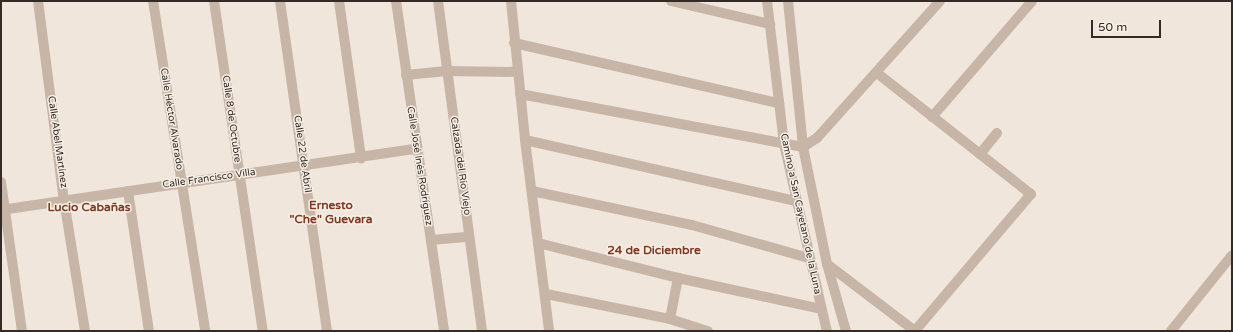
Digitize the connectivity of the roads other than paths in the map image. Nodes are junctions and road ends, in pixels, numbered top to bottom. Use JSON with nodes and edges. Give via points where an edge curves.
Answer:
{"nodes":[{"id":1,"x":38,"y":1,"type":"edge"},
{"id":2,"x":152,"y":1,"type":"edge"},
{"id":3,"x":214,"y":1,"type":"edge"},
{"id":4,"x":280,"y":1,"type":"edge"},
{"id":5,"x":340,"y":1,"type":"edge"},
{"id":6,"x":396,"y":1,"type":"edge"},
{"id":7,"x":438,"y":1,"type":"edge"},
{"id":8,"x":511,"y":1,"type":"edge"},
{"id":9,"x":671,"y":1,"type":"edge"},
{"id":10,"x":767,"y":1,"type":"edge"},
{"id":11,"x":788,"y":1,"type":"edge"},
{"id":12,"x":940,"y":1,"type":"edge"},
{"id":13,"x":1032,"y":1,"type":"edge"},
{"id":14,"x":770,"y":24,"type":"junction"},
{"id":15,"x":514,"y":43,"type":"junction"},
{"id":16,"x":447,"y":71,"type":"junction"},
{"id":17,"x":517,"y":72,"type":"junction"},
{"id":18,"x":877,"y":73,"type":"junction"},
{"id":19,"x":406,"y":75,"type":"junction"},
{"id":20,"x":520,"y":94,"type":"junction"},
{"id":21,"x":778,"y":103,"type":"junction"},
{"id":22,"x":932,"y":117,"type":"junction"},
{"id":23,"x":997,"y":133,"type":"dead end"},
{"id":24,"x":525,"y":140,"type":"junction"},
{"id":25,"x":784,"y":144,"type":"junction"},
{"id":26,"x":803,"y":147,"type":"junction"},
{"id":27,"x":416,"y":149,"type":"junction"},
{"id":28,"x":980,"y":154,"type":"junction"},
{"id":29,"x":361,"y":158,"type":"junction"},
{"id":30,"x":304,"y":166,"type":"junction"},
{"id":31,"x":240,"y":175,"type":"junction"},
{"id":32,"x":1,"y":182,"type":"edge"},
{"id":33,"x":181,"y":183,"type":"junction"},
{"id":34,"x":532,"y":191,"type":"junction"},
{"id":35,"x":128,"y":192,"type":"junction"},
{"id":36,"x":64,"y":200,"type":"junction"},
{"id":37,"x":796,"y":201,"type":"junction"},
{"id":38,"x":3,"y":209,"type":"edge"},
{"id":39,"x":469,"y":237,"type":"junction"},
{"id":40,"x":431,"y":240,"type":"junction"},
{"id":41,"x":538,"y":243,"type":"junction"},
{"id":42,"x":1232,"y":255,"type":"edge"},
{"id":43,"x":809,"y":258,"type":"junction"},
{"id":44,"x":827,"y":264,"type":"junction"},
{"id":45,"x":678,"y":278,"type":"junction"},
{"id":46,"x":546,"y":294,"type":"junction"},
{"id":47,"x":821,"y":309,"type":"junction"},
{"id":48,"x":670,"y":319,"type":"junction"},
{"id":49,"x":22,"y":331,"type":"edge"},
{"id":50,"x":85,"y":331,"type":"edge"},
{"id":51,"x":149,"y":331,"type":"edge"},
{"id":52,"x":205,"y":331,"type":"edge"},
{"id":53,"x":263,"y":331,"type":"edge"},
{"id":54,"x":327,"y":331,"type":"edge"},
{"id":55,"x":444,"y":331,"type":"edge"},
{"id":56,"x":482,"y":331,"type":"edge"},
{"id":57,"x":549,"y":331,"type":"edge"},
{"id":58,"x":708,"y":331,"type":"edge"},
{"id":59,"x":827,"y":331,"type":"edge"},
{"id":60,"x":846,"y":331,"type":"edge"},
{"id":61,"x":915,"y":331,"type":"edge"},
{"id":62,"x":1171,"y":331,"type":"edge"}],
"edges":[{"from":1,"to":36,"type":"street","name":"Calle Abel Martínez"},
{"from":2,"to":33,"type":"street","name":"Calle Héctor Alvarado"},
{"from":3,"to":31,"type":"street","name":"Calle 8 de Octubre"},
{"from":4,"to":30,"type":"street","name":"Calle 22 de Abril"},
{"from":5,"to":29,"type":"street"},
{"from":6,"to":19,"type":"street","name":"Calle José Inés Rodríguez"},
{"from":7,"to":16,"type":"street","name":"Calzada del Río Viejo"},
{"from":8,"to":15,"type":"street"},
{"from":9,"to":14,"type":"street"},
{"from":10,"to":14,"type":"street","name":"Camino a San Cayetano de la Luna"},
{"from":11,"to":26,"type":"street","name":"Camino a San Cayetano de la Luna"},
{"from":12,"to":18,"type":"street"},
{"from":13,"to":22,"type":"street"},
{"from":14,"to":21,"type":"street","name":"Camino a San Cayetano de la Luna"},
{"from":15,"to":17,"type":"street"},
{"from":15,"to":21,"type":"street"},
{"from":16,"to":17,"type":"street"},
{"from":16,"to":19,"type":"street"},
{"from":16,"to":39,"type":"street","name":"Calzada del Río Viejo"},
{"from":17,"to":20,"type":"street"},
{"from":18,"to":22,"type":"street"},
{"from":18,"to":26,"type":"street","via":[[817,138]]},
{"from":19,"to":27,"type":"street","name":"Calle José Inés Rodríguez"},
{"from":20,"to":24,"type":"street"},
{"from":20,"to":25,"type":"street"},
{"from":21,"to":25,"type":"street","name":"Camino a San Cayetano de la Luna"},
{"from":22,"to":28,"type":"street"},
{"from":23,"to":28,"type":"street"},
{"from":24,"to":34,"type":"street"},
{"from":24,"to":37,"type":"street"},
{"from":25,"to":26,"type":"street"},
{"from":25,"to":37,"type":"street","name":"Camino a San Cayetano de la Luna"},
{"from":26,"to":44,"type":"street","name":"Camino a San Cayetano de la Luna"},
{"from":27,"to":29,"type":"street","name":"Calle Francisco Villa"},
{"from":27,"to":40,"type":"street","name":"Calle José Inés Rodríguez"},
{"from":28,"to":61,"type":"street","via":[[1031,194]]},
{"from":29,"to":30,"type":"street","name":"Calle Francisco Villa"},
{"from":30,"to":31,"type":"street","name":"Calle Francisco Villa"},
{"from":30,"to":54,"type":"street","name":"Calle 22 de Abril"},
{"from":31,"to":33,"type":"street","name":"Calle Francisco Villa"},
{"from":31,"to":53,"type":"street","name":"Calle 8 de Octubre"},
{"from":32,"to":38,"type":"street"},
{"from":33,"to":35,"type":"street","name":"Calle Francisco Villa"},
{"from":33,"to":52,"type":"street","name":"Calle Héctor Alvarado"},
{"from":34,"to":41,"type":"street"},
{"from":34,"to":43,"type":"street","via":[[692,225]]},
{"from":35,"to":36,"type":"street","name":"Calle Francisco Villa"},
{"from":35,"to":51,"type":"street"},
{"from":36,"to":38,"type":"street","name":"Calle Francisco Villa"},
{"from":36,"to":50,"type":"street","name":"Calle Abel Martínez"},
{"from":37,"to":43,"type":"street","name":"Camino a San Cayetano de la Luna"},
{"from":38,"to":49,"type":"street"},
{"from":39,"to":40,"type":"street"},
{"from":39,"to":56,"type":"street","name":"Calzada del Río Viejo"},
{"from":40,"to":55,"type":"street","name":"Calle José Inés Rodríguez"},
{"from":41,"to":45,"type":"street"},
{"from":41,"to":46,"type":"street"},
{"from":42,"to":62,"type":"street"},
{"from":43,"to":47,"type":"street","name":"Camino a San Cayetano de la Luna"},
{"from":44,"to":60,"type":"street","name":"Camino a San Cayetano de la Luna"},
{"from":44,"to":61,"type":"street"},
{"from":45,"to":47,"type":"street"},
{"from":45,"to":48,"type":"street"},
{"from":46,"to":48,"type":"street"},
{"from":46,"to":57,"type":"street"},
{"from":47,"to":59,"type":"street","name":"Camino a San Cayetano de la Luna"},
{"from":48,"to":58,"type":"street"}]}
